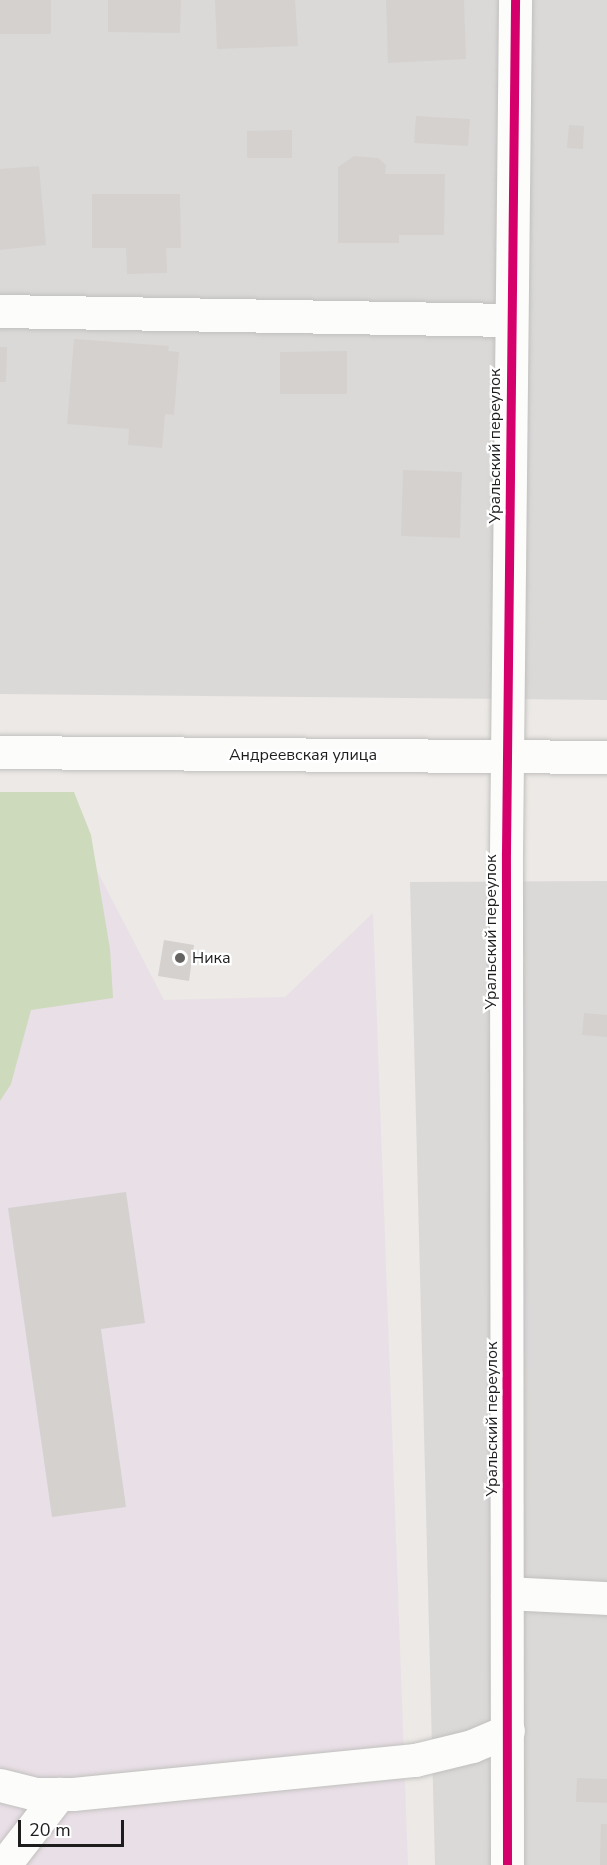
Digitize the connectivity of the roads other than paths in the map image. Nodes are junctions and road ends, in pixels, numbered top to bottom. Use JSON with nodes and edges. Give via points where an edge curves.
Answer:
{"nodes":[{"id":1,"x":515,"y":0,"type":"edge"},
{"id":2,"x":0,"y":311,"type":"edge"},
{"id":3,"x":511,"y":320,"type":"junction"},
{"id":4,"x":0,"y":752,"type":"edge"},
{"id":5,"x":508,"y":756,"type":"junction"},
{"id":6,"x":607,"y":757,"type":"edge"},
{"id":7,"x":507,"y":1593,"type":"junction"},
{"id":8,"x":607,"y":1598,"type":"edge"},
{"id":9,"x":508,"y":1731,"type":"junction"},
{"id":10,"x":0,"y":1785,"type":"edge"},
{"id":11,"x":59,"y":1794,"type":"junction"},
{"id":12,"x":4,"y":1865,"type":"edge"},
{"id":13,"x":507,"y":1865,"type":"edge"}],
"edges":[{"from":1,"to":3,"type":"street","name":"Уральский переулок"},
{"from":2,"to":3,"type":"street"},
{"from":3,"to":5,"type":"street","name":"Уральский переулок"},
{"from":4,"to":5,"type":"street","name":"Андреевская улица"},
{"from":5,"to":6,"type":"street","name":"Андреевская улица"},
{"from":5,"to":7,"type":"street","name":"Уральский переулок"},
{"from":7,"to":8,"type":"street"},
{"from":7,"to":9,"type":"street","name":"Уральский переулок"},
{"from":9,"to":11,"type":"street","via":[[472,1746],[415,1760]]},
{"from":9,"to":13,"type":"street","name":"Уральский переулок"},
{"from":10,"to":11,"type":"street","via":[[37,1794]]},
{"from":11,"to":12,"type":"street"}]}
